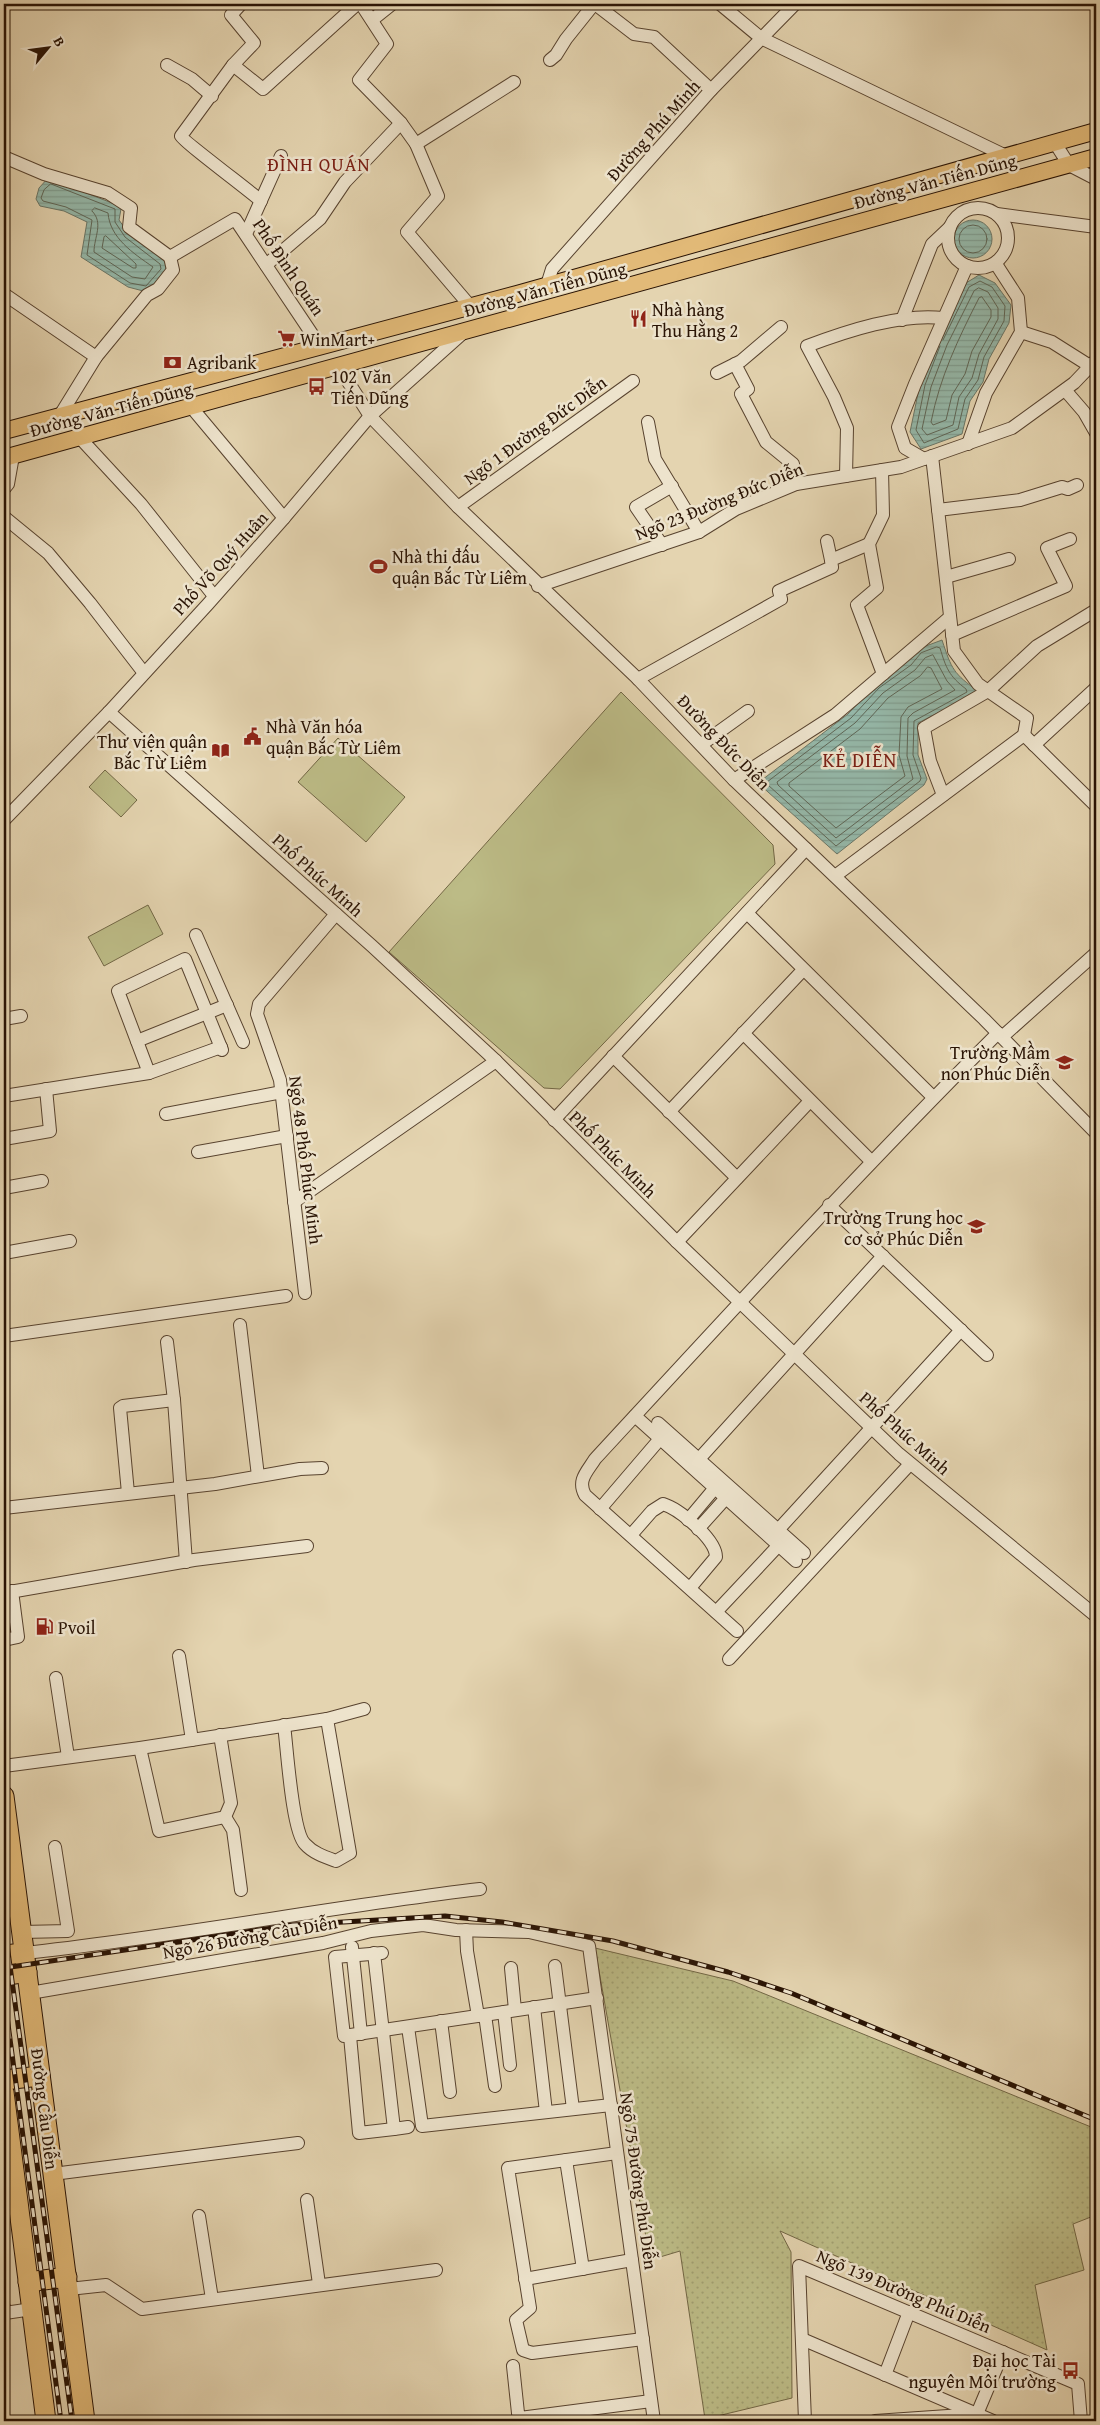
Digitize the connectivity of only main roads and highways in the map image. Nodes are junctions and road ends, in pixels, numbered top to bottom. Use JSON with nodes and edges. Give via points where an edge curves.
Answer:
{"nodes":[{"id":1,"x":1096,"y":131,"type":"edge"},
{"id":2,"x":1096,"y":157,"type":"edge"},
{"id":3,"x":4,"y":431,"type":"edge"},
{"id":4,"x":8,"y":457,"type":"edge"},
{"id":5,"x":4,"y":1796,"type":"edge"},
{"id":6,"x":24,"y":1953,"type":"junction"},
{"id":7,"x":4,"y":1955,"type":"edge"},
{"id":8,"x":27,"y":1972,"type":"junction"},
{"id":9,"x":4,"y":1976,"type":"edge"},
{"id":10,"x":40,"y":2076,"type":"junction"},
{"id":11,"x":4,"y":2080,"type":"edge"},
{"id":12,"x":4,"y":2092,"type":"edge"},
{"id":13,"x":28,"y":2282,"type":"junction"},
{"id":14,"x":68,"y":2283,"type":"junction"},
{"id":15,"x":46,"y":2421,"type":"edge"},
{"id":16,"x":86,"y":2421,"type":"edge"}],
"edges":[{"from":1,"to":3,"type":"main road","name":"Đường Văn Tiến Dũng","via":[[471,307]]},
{"from":2,"to":4,"type":"main road","name":"Đường Văn Tiến Dũng"},
{"from":5,"to":6,"type":"highway","name":"Đường Cầu Diễn"},
{"from":6,"to":7,"type":"highway"},
{"from":6,"to":8,"type":"highway","name":"Đường Cầu Diễn"},
{"from":8,"to":9,"type":"highway"},
{"from":8,"to":10,"type":"highway","name":"Đường Cầu Diễn"},
{"from":10,"to":11,"type":"highway"},
{"from":10,"to":14,"type":"highway","name":"Đường Cầu Diễn"},
{"from":12,"to":13,"type":"highway"},
{"from":13,"to":14,"type":"highway"},
{"from":13,"to":15,"type":"highway"},
{"from":14,"to":16,"type":"highway","name":"Đường Cầu Diễn"}]}
